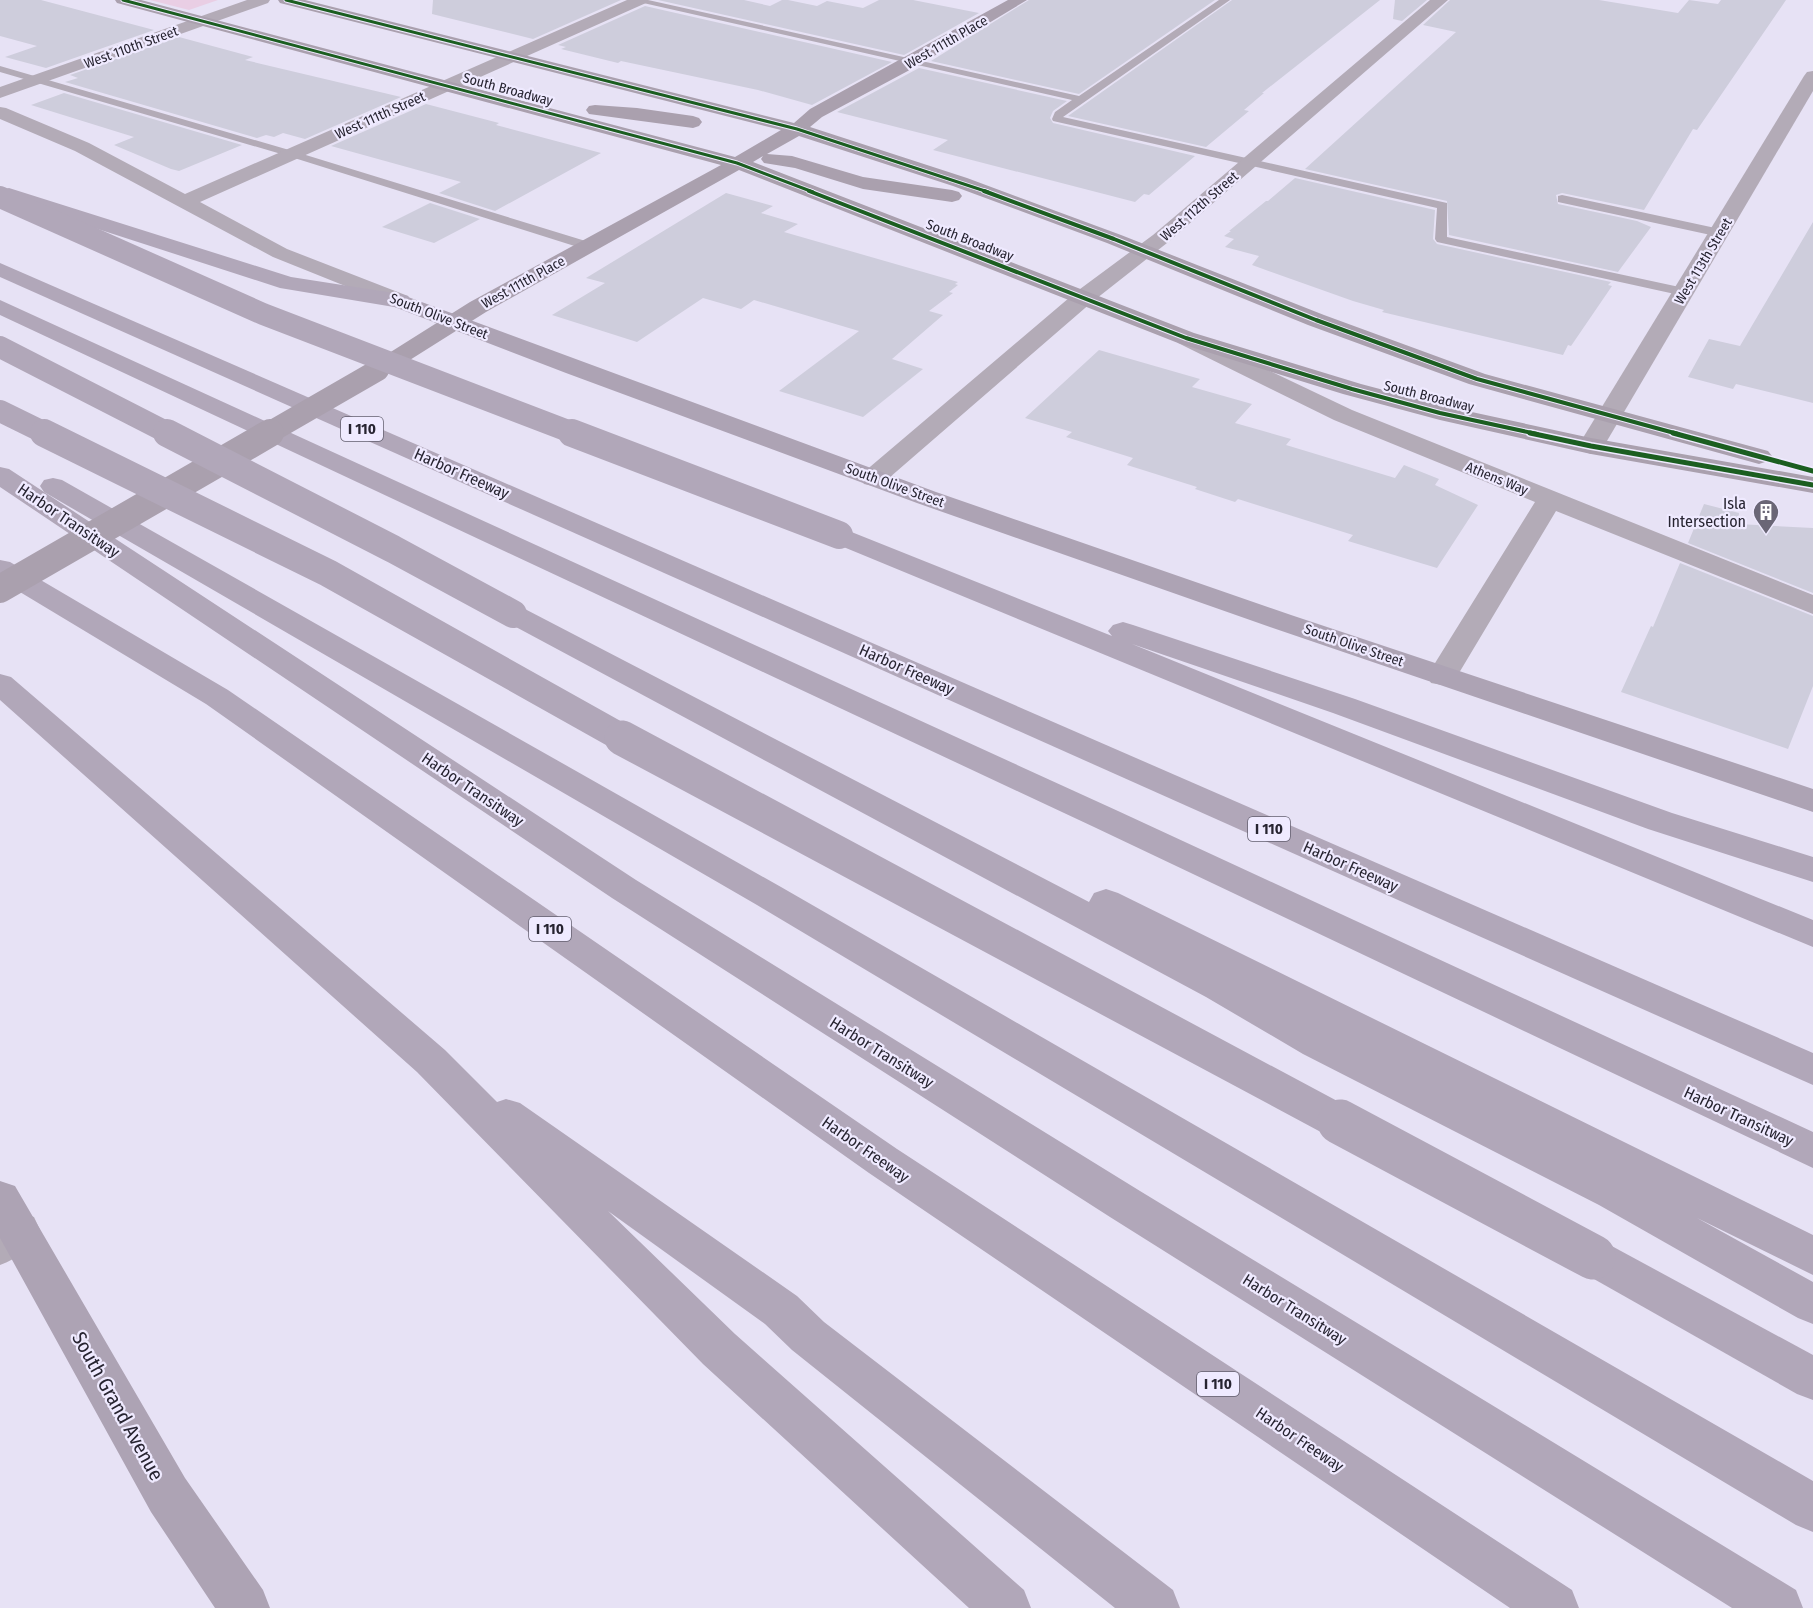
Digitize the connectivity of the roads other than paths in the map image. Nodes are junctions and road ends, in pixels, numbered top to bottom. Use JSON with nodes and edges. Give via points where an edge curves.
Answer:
{"nodes":[{"id":1,"x":123,"y":0,"type":"edge"},
{"id":2,"x":262,"y":0,"type":"edge"},
{"id":3,"x":286,"y":0,"type":"edge"},
{"id":4,"x":638,"y":0,"type":"edge"},
{"id":5,"x":1019,"y":0,"type":"edge"},
{"id":6,"x":1225,"y":0,"type":"edge"},
{"id":7,"x":1440,"y":0,"type":"edge"},
{"id":8,"x":204,"y":21,"type":"junction"},
{"id":9,"x":514,"y":56,"type":"junction"},
{"id":10,"x":913,"y":61,"type":"junction"},
{"id":11,"x":0,"y":69,"type":"edge"},
{"id":12,"x":1813,"y":76,"type":"edge"},
{"id":13,"x":38,"y":80,"type":"junction"},
{"id":14,"x":448,"y":85,"type":"junction"},
{"id":15,"x":0,"y":93,"type":"edge"},
{"id":16,"x":499,"y":99,"type":"junction"},
{"id":17,"x":1080,"y":99,"type":"junction"},
{"id":18,"x":0,"y":112,"type":"edge"},
{"id":19,"x":708,"y":126,"type":"dead end"},
{"id":20,"x":796,"y":129,"type":"junction"},
{"id":21,"x":750,"y":137,"type":"dead end"},
{"id":22,"x":292,"y":154,"type":"junction"},
{"id":23,"x":737,"y":163,"type":"junction"},
{"id":24,"x":1248,"y":164,"type":"junction"},
{"id":25,"x":0,"y":191,"type":"edge"},
{"id":26,"x":0,"y":197,"type":"edge"},
{"id":27,"x":1562,"y":199,"type":"dead end"},
{"id":28,"x":185,"y":201,"type":"junction"},
{"id":29,"x":1059,"y":219,"type":"junction"},
{"id":30,"x":1720,"y":233,"type":"junction"},
{"id":31,"x":588,"y":246,"type":"junction"},
{"id":32,"x":1147,"y":251,"type":"junction"},
{"id":33,"x":0,"y":269,"type":"edge"},
{"id":34,"x":1684,"y":292,"type":"junction"},
{"id":35,"x":1084,"y":297,"type":"junction"},
{"id":36,"x":400,"y":301,"type":"junction"},
{"id":37,"x":0,"y":307,"type":"edge"},
{"id":38,"x":453,"y":322,"type":"junction"},
{"id":39,"x":1186,"y":338,"type":"junction"},
{"id":40,"x":0,"y":347,"type":"edge"},
{"id":41,"x":0,"y":411,"type":"edge"},
{"id":42,"x":1610,"y":416,"type":"junction"},
{"id":43,"x":1591,"y":446,"type":"junction"},
{"id":44,"x":0,"y":455,"type":"edge"},
{"id":45,"x":1813,"y":471,"type":"edge"},
{"id":46,"x":0,"y":475,"type":"edge"},
{"id":47,"x":873,"y":478,"type":"junction"},
{"id":48,"x":1813,"y":485,"type":"edge"},
{"id":49,"x":1550,"y":499,"type":"junction"},
{"id":50,"x":839,"y":535,"type":"junction"},
{"id":51,"x":0,"y":568,"type":"edge"},
{"id":52,"x":0,"y":589,"type":"edge"},
{"id":53,"x":1813,"y":605,"type":"edge"},
{"id":54,"x":513,"y":614,"type":"junction"},
{"id":55,"x":1442,"y":676,"type":"junction"},
{"id":56,"x":0,"y":684,"type":"edge"},
{"id":57,"x":1813,"y":801,"type":"edge"},
{"id":58,"x":1813,"y":870,"type":"edge"},
{"id":59,"x":1813,"y":934,"type":"edge"},
{"id":60,"x":431,"y":1061,"type":"junction"},
{"id":61,"x":1813,"y":1070,"type":"edge"},
{"id":62,"x":1813,"y":1151,"type":"edge"},
{"id":63,"x":6,"y":1225,"type":"edge"},
{"id":64,"x":1813,"y":1256,"type":"edge"},
{"id":65,"x":1813,"y":1304,"type":"edge"},
{"id":66,"x":1813,"y":1379,"type":"edge"},
{"id":67,"x":1813,"y":1508,"type":"edge"},
{"id":68,"x":245,"y":1608,"type":"edge"},
{"id":69,"x":1006,"y":1608,"type":"edge"},
{"id":70,"x":1155,"y":1608,"type":"edge"},
{"id":71,"x":1554,"y":1608,"type":"edge"},
{"id":72,"x":1778,"y":1608,"type":"edge"}],
"edges":[{"from":1,"to":8,"type":"main road","name":"South Broadway"},
{"from":2,"to":8,"type":"street","name":"West 110th Street"},
{"from":3,"to":9,"type":"main road","name":"South Broadway"},
{"from":4,"to":9,"type":"street","name":"West 111th Street"},
{"from":4,"to":10,"type":"lane"},
{"from":5,"to":10,"type":"main road","name":"West 111th Place"},
{"from":6,"to":17,"type":"lane"},
{"from":7,"to":24,"type":"street","name":"West 112th Street"},
{"from":8,"to":13,"type":"street","name":"West 110th Street"},
{"from":8,"to":14,"type":"main road","name":"South Broadway"},
{"from":9,"to":14,"type":"street","name":"West 111th Street"},
{"from":9,"to":20,"type":"main road","name":"South Broadway"},
{"from":10,"to":17,"type":"lane"},
{"from":10,"to":20,"type":"main road","name":"West 111th Place","via":[[816,113]]},
{"from":11,"to":13,"type":"lane"},
{"from":12,"to":30,"type":"street","name":"West 113th Street"},
{"from":13,"to":15,"type":"street","name":"West 110th Street"},
{"from":13,"to":22,"type":"lane"},
{"from":14,"to":16,"type":"main road","name":"South Broadway"},
{"from":14,"to":22,"type":"street","name":"West 111th Street"},
{"from":16,"to":19,"type":"main road","via":[[637,112]]},
{"from":16,"to":23,"type":"main road","name":"South Broadway"},
{"from":17,"to":24,"type":"lane","via":[[1057,119]]},
{"from":18,"to":28,"type":"street","name":"South Olive Street","via":[[82,147]]},
{"from":20,"to":21,"type":"main road"},
{"from":20,"to":23,"type":"main road","name":"West 111th Place"},
{"from":20,"to":29,"type":"main road","name":"South Broadway"},
{"from":22,"to":28,"type":"street","name":"West 111th Street"},
{"from":22,"to":31,"type":"lane"},
{"from":23,"to":29,"type":"main road","via":[[786,160],[851,180],[973,199]]},
{"from":23,"to":31,"type":"main road","name":"West 111th Place"},
{"from":23,"to":35,"type":"main road","name":"South Broadway"},
{"from":24,"to":32,"type":"street","name":"West 112th Street"},
{"from":24,"to":34,"type":"lane","via":[[1443,206],[1441,239]]},
{"from":25,"to":36,"type":"highway","via":[[288,283]]},
{"from":26,"to":50,"type":"highway","bridge":true,"via":[[263,314]]},
{"from":27,"to":30,"type":"lane"},
{"from":28,"to":36,"type":"street","name":"South Olive Street","via":[[280,253]]},
{"from":29,"to":32,"type":"main road","name":"South Broadway"},
{"from":30,"to":34,"type":"street","name":"West 113th Street"},
{"from":31,"to":38,"type":"main road","name":"West 111th Place"},
{"from":32,"to":35,"type":"street","name":"West 112th Street"},
{"from":32,"to":42,"type":"main road","name":"South Broadway","via":[[1316,320],[1477,378]]},
{"from":33,"to":61,"type":"highway","name":"Harbor Freeway","number":"I 110"},
{"from":34,"to":42,"type":"street","name":"West 113th Street"},
{"from":35,"to":39,"type":"main road","name":"South Broadway"},
{"from":35,"to":47,"type":"street","name":"West 112th Street"},
{"from":36,"to":38,"type":"main road","name":"South Olive Street"},
{"from":37,"to":62,"type":"highway","name":"Harbor Transitway"},
{"from":38,"to":47,"type":"main road","name":"South Olive Street"},
{"from":38,"to":52,"type":"main road","name":"West 111th Place","bridge":true,"via":[[378,370]]},
{"from":39,"to":43,"type":"main road","name":"South Broadway","via":[[1440,413]]},
{"from":39,"to":49,"type":"street","name":"Athens Way","via":[[1343,415]]},
{"from":40,"to":54,"type":"highway","bridge":true},
{"from":41,"to":66,"type":"highway","bridge":true,"via":[[328,573],[694,778],[1593,1257]]},
{"from":42,"to":43,"type":"street","name":"West 113th Street"},
{"from":42,"to":45,"type":"main road","name":"South Broadway"},
{"from":43,"to":48,"type":"main road","name":"South Broadway"},
{"from":44,"to":67,"type":"highway","via":[[770,896]]},
{"from":46,"to":72,"type":"highway","name":"Harbor Transitway","via":[[624,889]]},
{"from":47,"to":55,"type":"main road","name":"South Olive Street"},
{"from":49,"to":53,"type":"street","name":"Athens Way"},
{"from":49,"to":55,"type":"street"},
{"from":50,"to":58,"type":"highway","via":[[1279,684],[1660,821]]},
{"from":50,"to":59,"type":"highway"},
{"from":51,"to":71,"type":"highway","name":"Harbor Freeway","number":"I 110","via":[[217,697],[883,1161]]},
{"from":54,"to":64,"type":"highway","via":[[1041,869]]},
{"from":54,"to":65,"type":"highway","via":[[1168,960],[1316,1043],[1614,1193]]},
{"from":55,"to":57,"type":"main road","name":"South Olive Street"},
{"from":56,"to":60,"type":"highway"},
{"from":60,"to":69,"type":"highway","via":[[719,1349]]},
{"from":60,"to":70,"type":"highway","via":[[781,1310],[808,1336]]},
{"from":63,"to":68,"type":"main road","name":"South Grand Avenue","via":[[168,1495]]}]}
